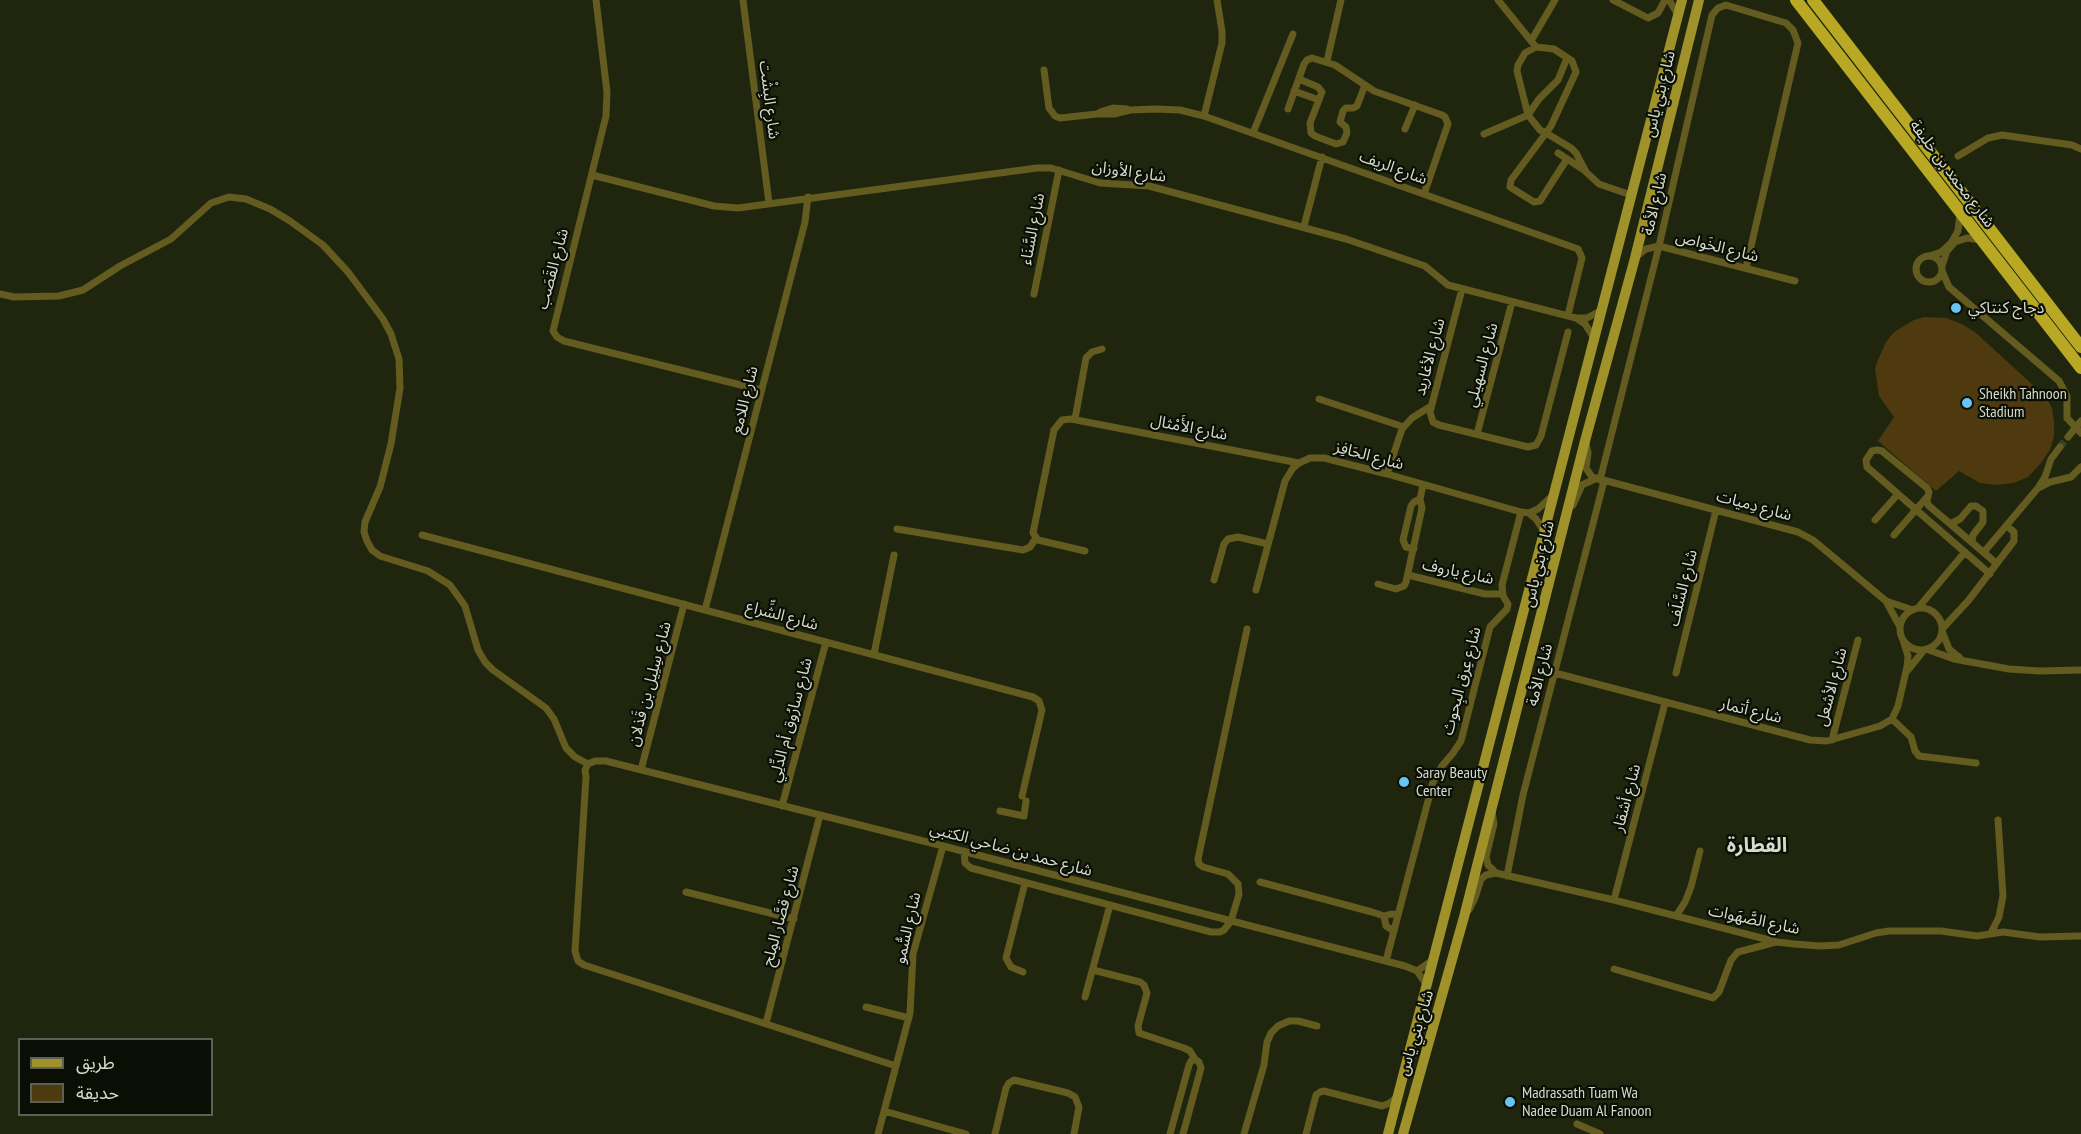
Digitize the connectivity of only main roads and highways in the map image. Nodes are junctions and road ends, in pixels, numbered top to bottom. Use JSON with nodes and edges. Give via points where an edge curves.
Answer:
{"nodes":[{"id":1,"x":1682,"y":0,"type":"edge"},
{"id":2,"x":1699,"y":0,"type":"edge"},
{"id":3,"x":1796,"y":0,"type":"edge"},
{"id":4,"x":1813,"y":0,"type":"edge"},
{"id":5,"x":2081,"y":347,"type":"edge"},
{"id":6,"x":2081,"y":368,"type":"edge"},
{"id":7,"x":1443,"y":925,"type":"junction"},
{"id":8,"x":1456,"y":943,"type":"junction"},
{"id":9,"x":1388,"y":1134,"type":"edge"},
{"id":10,"x":1403,"y":1134,"type":"edge"}],
"edges":[{"from":1,"to":7,"type":"main road","name":"شارع بني ياس"},
{"from":2,"to":8,"type":"main road","name":"شارع بني ياس"},
{"from":3,"to":6,"type":"highway","name":"شارع محمد بن خليفة"},
{"from":4,"to":5,"type":"highway","name":"شارع محمد بن خليفة"},
{"from":7,"to":8,"type":"main road"},
{"from":7,"to":9,"type":"main road","name":"شارع بني ياس"},
{"from":8,"to":10,"type":"main road","name":"شارع بني ياس"}]}
